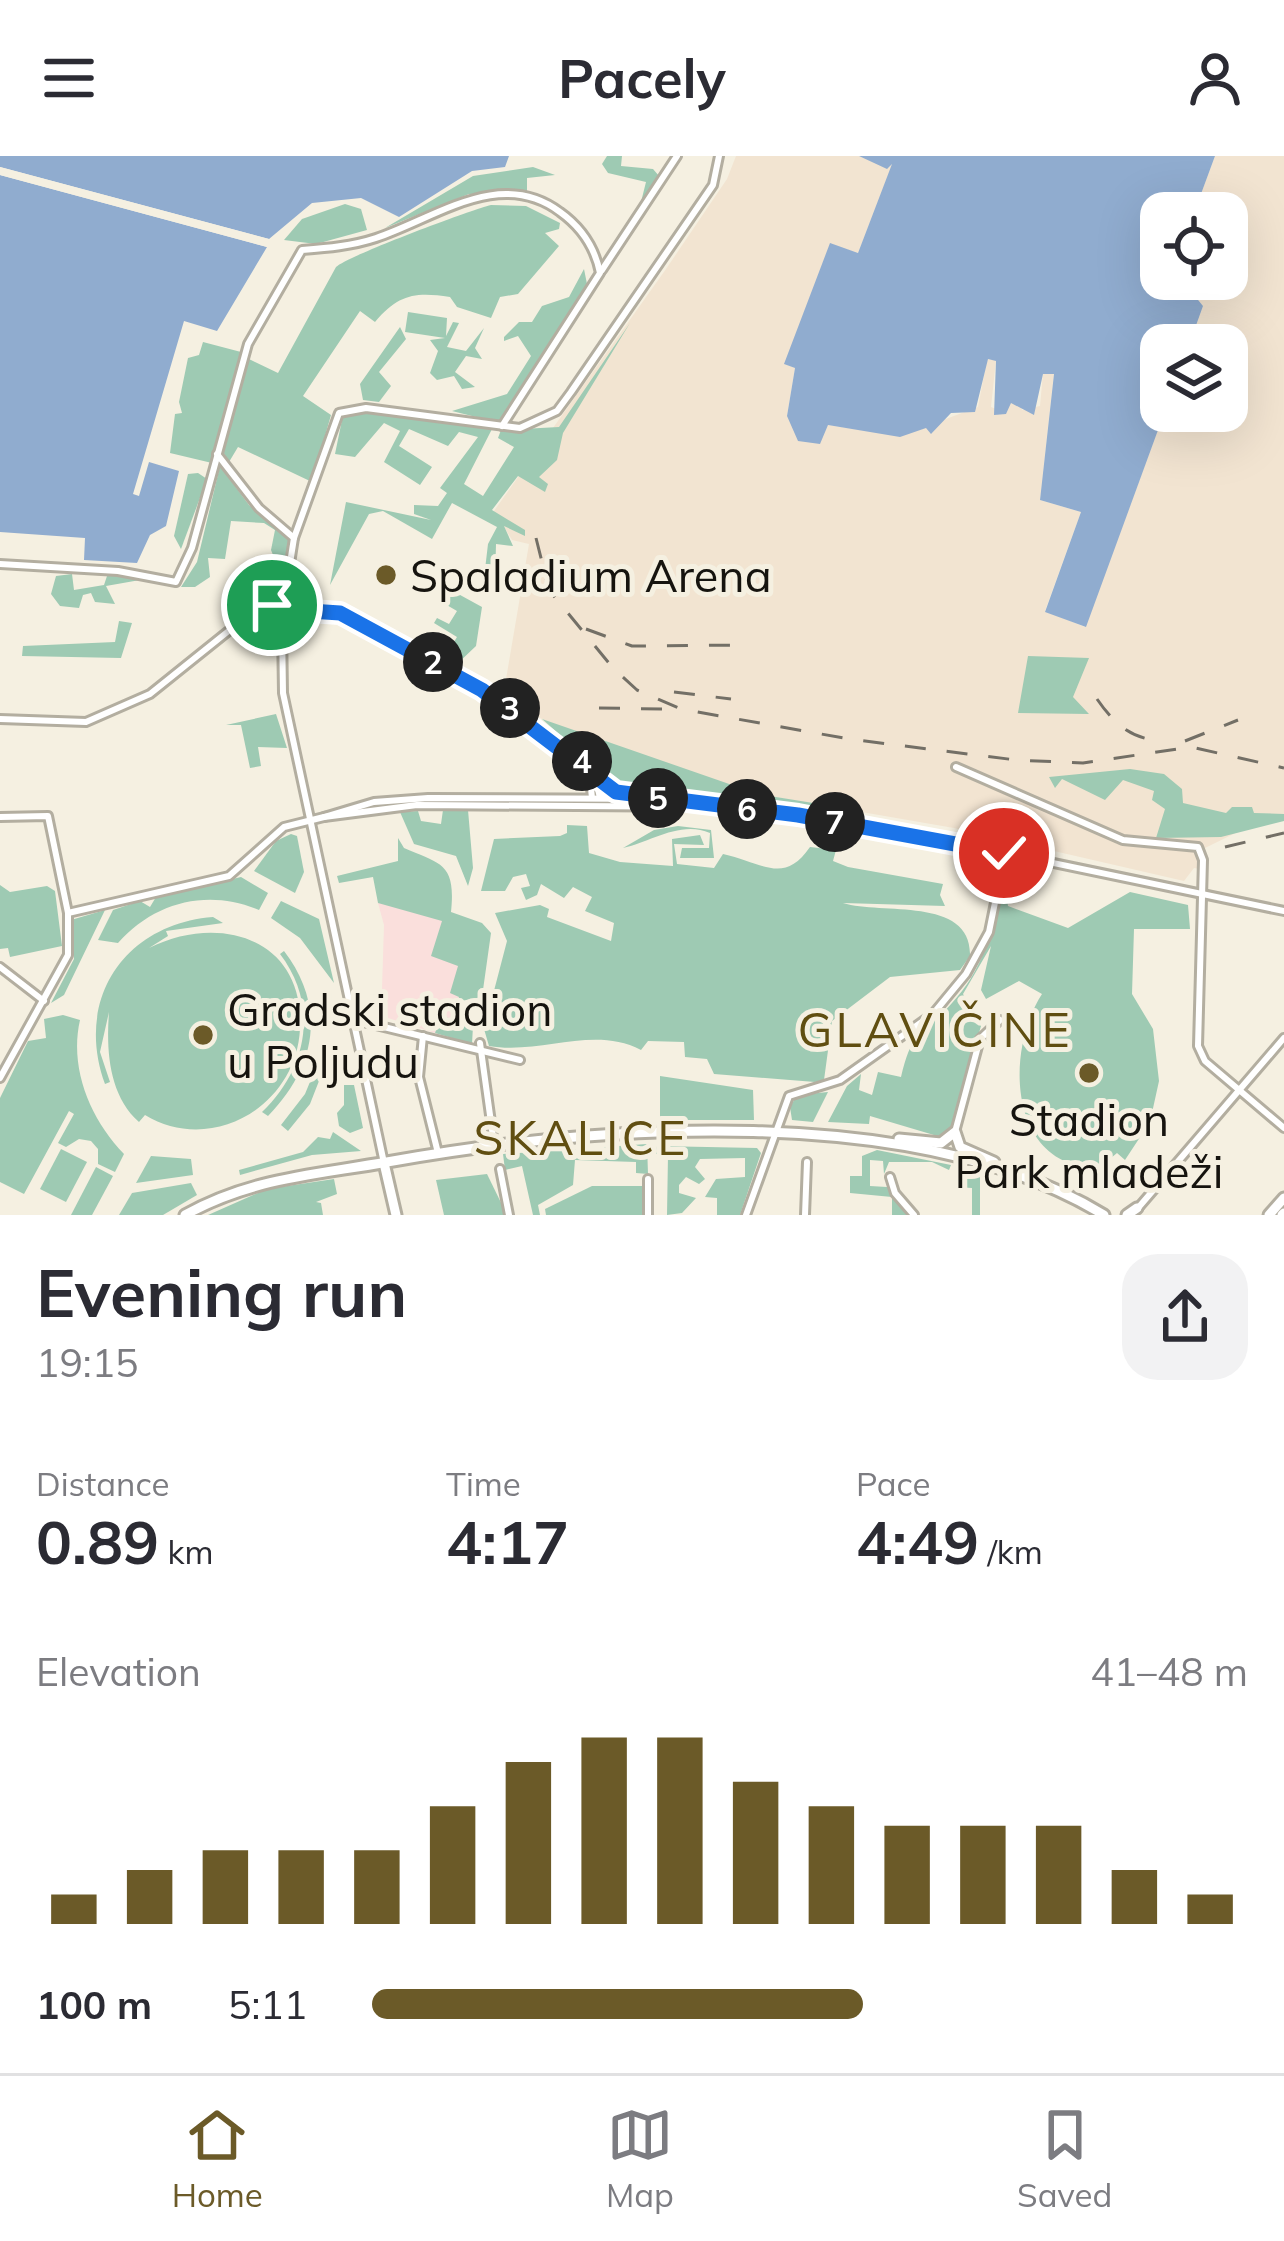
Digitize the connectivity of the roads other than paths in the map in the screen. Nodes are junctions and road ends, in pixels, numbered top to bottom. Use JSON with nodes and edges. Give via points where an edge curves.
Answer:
{"nodes":[{"id":1,"x":677,"y":156,"type":"edge"},
{"id":2,"x":719,"y":156,"type":"edge"},
{"id":3,"x":600,"y":273,"type":"junction"},
{"id":4,"x":502,"y":425,"type":"junction"},
{"id":5,"x":217,"y":454,"type":"junction"},
{"id":6,"x":294,"y":538,"type":"junction"},
{"id":7,"x":0,"y":564,"type":"edge"},
{"id":8,"x":284,"y":601,"type":"junction"},
{"id":9,"x":295,"y":610,"type":"junction"},
{"id":10,"x":269,"y":612,"type":"junction"},
{"id":11,"x":282,"y":628,"type":"junction"},
{"id":12,"x":0,"y":719,"type":"edge"},
{"id":13,"x":588,"y":766,"type":"junction"},
{"id":14,"x":956,"y":767,"type":"dead end"},
{"id":15,"x":597,"y":776,"type":"junction"},
{"id":16,"x":643,"y":798,"type":"junction"},
{"id":17,"x":596,"y":801,"type":"junction"},
{"id":18,"x":717,"y":806,"type":"junction"},
{"id":19,"x":0,"y":817,"type":"edge"},
{"id":20,"x":308,"y":820,"type":"junction"},
{"id":21,"x":1000,"y":878,"type":"dead end"},
{"id":22,"x":1199,"y":893,"type":"junction"},
{"id":23,"x":1284,"y":911,"type":"edge"},
{"id":24,"x":68,"y":913,"type":"junction"},
{"id":25,"x":0,"y":967,"type":"edge"},
{"id":26,"x":44,"y":1001,"type":"junction"},
{"id":27,"x":1000,"y":1020,"type":"dead end"},
{"id":28,"x":355,"y":1021,"type":"junction"},
{"id":29,"x":423,"y":1036,"type":"junction"},
{"id":30,"x":1284,"y":1038,"type":"edge"},
{"id":31,"x":480,"y":1042,"type":"dead end"},
{"id":32,"x":481,"y":1053,"type":"junction"},
{"id":33,"x":520,"y":1060,"type":"dead end"},
{"id":34,"x":0,"y":1078,"type":"edge"},
{"id":35,"x":1239,"y":1090,"type":"junction"},
{"id":36,"x":1284,"y":1128,"type":"edge"},
{"id":37,"x":955,"y":1132,"type":"junction"},
{"id":38,"x":774,"y":1135,"type":"junction"},
{"id":39,"x":888,"y":1141,"type":"junction"},
{"id":40,"x":494,"y":1144,"type":"junction"},
{"id":41,"x":438,"y":1154,"type":"junction"},
{"id":42,"x":807,"y":1162,"type":"dead end"},
{"id":43,"x":384,"y":1163,"type":"junction"},
{"id":44,"x":500,"y":1169,"type":"dead end"},
{"id":45,"x":1006,"y":1170,"type":"junction"},
{"id":46,"x":890,"y":1177,"type":"dead end"},
{"id":47,"x":648,"y":1179,"type":"dead end"},
{"id":48,"x":1284,"y":1198,"type":"edge"},
{"id":49,"x":1100,"y":1213,"type":"edge"},
{"id":50,"x":1133,"y":1213,"type":"edge"},
{"id":51,"x":185,"y":1215,"type":"edge"},
{"id":52,"x":396,"y":1215,"type":"edge"},
{"id":53,"x":509,"y":1215,"type":"edge"},
{"id":54,"x":648,"y":1215,"type":"edge"},
{"id":55,"x":746,"y":1215,"type":"edge"},
{"id":56,"x":806,"y":1215,"type":"edge"},
{"id":57,"x":914,"y":1215,"type":"edge"},
{"id":58,"x":1269,"y":1215,"type":"edge"}],
"edges":[{"from":1,"to":3,"type":"street"},
{"from":2,"to":4,"type":"street","via":[[713,184],[557,411],[532,426]]},
{"from":3,"to":4,"type":"street"},
{"from":3,"to":5,"type":"street","via":[[571,220],[547,202],[505,193],[468,198],[374,239],[302,250],[248,344]]},
{"from":4,"to":6,"type":"street","via":[[346,408],[334,420]]},
{"from":5,"to":6,"type":"street"},
{"from":5,"to":7,"type":"street","via":[[176,582]]},
{"from":6,"to":8,"type":"street"},
{"from":8,"to":9,"type":"street"},
{"from":8,"to":10,"type":"street"},
{"from":9,"to":11,"type":"street"},
{"from":9,"to":13,"type":"street","via":[[340,613],[493,697]]},
{"from":10,"to":11,"type":"street"},
{"from":10,"to":12,"type":"street","via":[[242,621],[150,694],[86,722]]},
{"from":11,"to":20,"type":"street","via":[[283,694]]},
{"from":13,"to":15,"type":"street"},
{"from":13,"to":17,"type":"street"},
{"from":14,"to":22,"type":"street","via":[[1123,840],[1198,847]]},
{"from":15,"to":16,"type":"street"},
{"from":15,"to":17,"type":"street"},
{"from":16,"to":17,"type":"street"},
{"from":16,"to":18,"type":"street"},
{"from":17,"to":18,"type":"street"},
{"from":17,"to":20,"type":"street","via":[[417,805]]},
{"from":18,"to":22,"type":"street","via":[[938,839]]},
{"from":19,"to":24,"type":"street","via":[[48,816]]},
{"from":20,"to":24,"type":"street","via":[[274,833],[242,871]]},
{"from":20,"to":28,"type":"street"},
{"from":21,"to":38,"type":"street","via":[[989,932],[954,991],[840,1080],[795,1090]]},
{"from":22,"to":23,"type":"street"},
{"from":22,"to":35,"type":"street","via":[[1198,1046]]},
{"from":24,"to":26,"type":"street","via":[[68,955]]},
{"from":25,"to":26,"type":"street"},
{"from":26,"to":34,"type":"street"},
{"from":27,"to":37,"type":"street","via":[[980,1039]]},
{"from":28,"to":29,"type":"street"},
{"from":28,"to":43,"type":"street"},
{"from":29,"to":32,"type":"street"},
{"from":29,"to":41,"type":"street","via":[[419,1077]]},
{"from":30,"to":35,"type":"street"},
{"from":31,"to":32,"type":"street"},
{"from":32,"to":33,"type":"street"},
{"from":32,"to":40,"type":"street"},
{"from":35,"to":36,"type":"street"},
{"from":35,"to":50,"type":"street"},
{"from":37,"to":39,"type":"main road","via":[[944,1142]]},
{"from":37,"to":45,"type":"main road","via":[[960,1147]]},
{"from":38,"to":39,"type":"main road"},
{"from":38,"to":40,"type":"main road"},
{"from":38,"to":55,"type":"street"},
{"from":39,"to":45,"type":"main road"},
{"from":40,"to":41,"type":"main road"},
{"from":41,"to":43,"type":"main road"},
{"from":42,"to":56,"type":"street"},
{"from":43,"to":51,"type":"main road","via":[[289,1174]]},
{"from":43,"to":52,"type":"main road"},
{"from":44,"to":53,"type":"street"},
{"from":45,"to":49,"type":"main road"},
{"from":46,"to":57,"type":"street"},
{"from":47,"to":54,"type":"street"},
{"from":48,"to":58,"type":"main road"}]}
